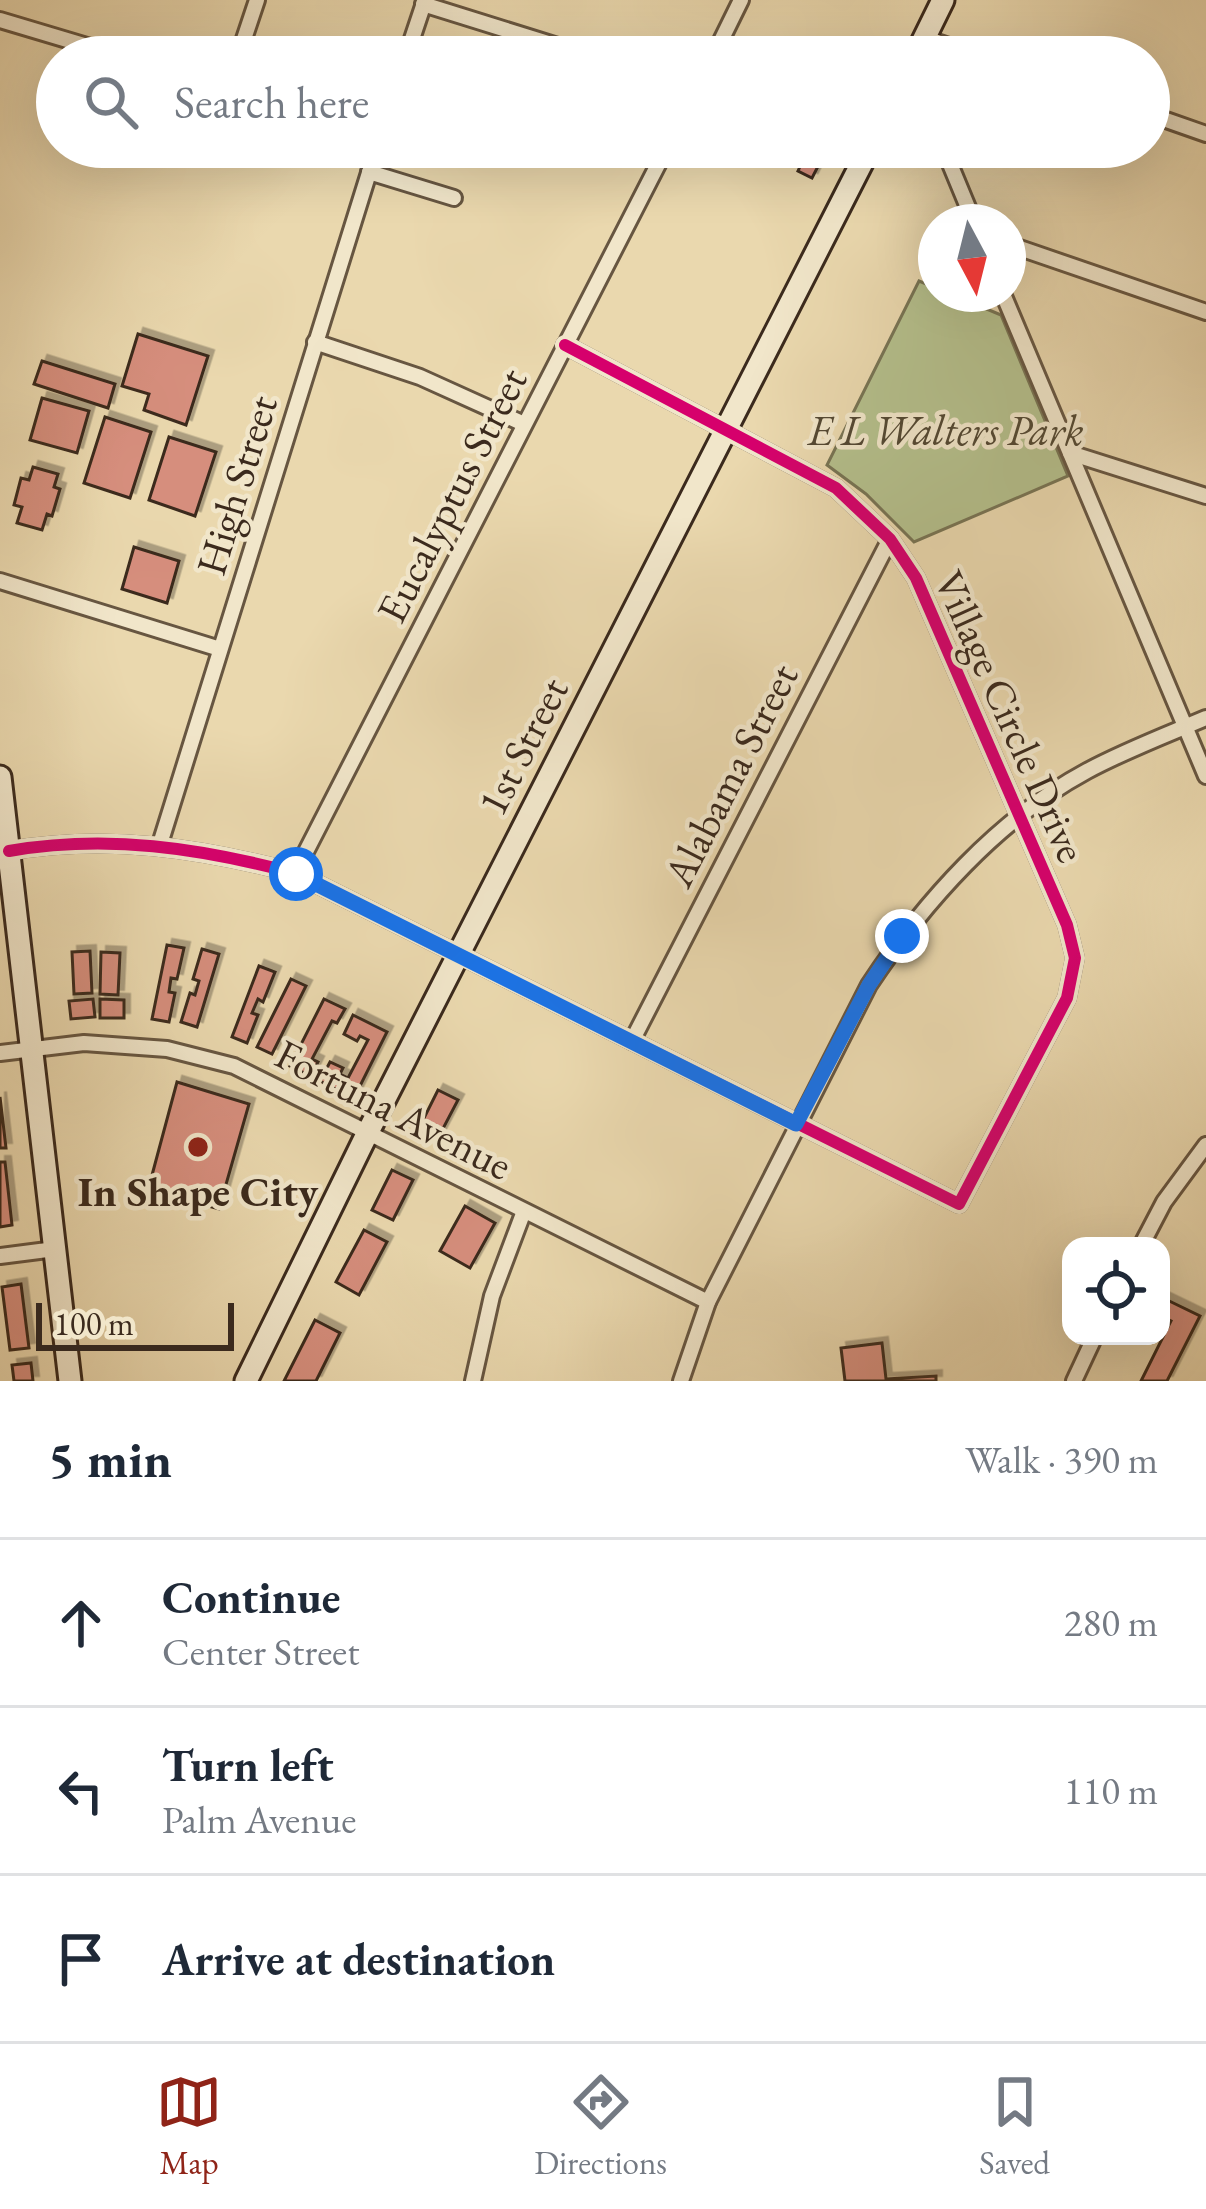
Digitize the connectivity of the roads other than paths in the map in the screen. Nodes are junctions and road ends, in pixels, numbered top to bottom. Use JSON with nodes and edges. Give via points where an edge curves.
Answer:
{"nodes":[{"id":1,"x":257,"y":0,"type":"edge"},
{"id":2,"x":741,"y":0,"type":"edge"},
{"id":3,"x":943,"y":0,"type":"edge"},
{"id":4,"x":424,"y":2,"type":"edge"},
{"id":5,"x":0,"y":20,"type":"edge"},
{"id":6,"x":54,"y":36,"type":"edge"},
{"id":7,"x":245,"y":36,"type":"edge"},
{"id":8,"x":413,"y":36,"type":"edge"},
{"id":9,"x":528,"y":36,"type":"edge"},
{"id":10,"x":723,"y":36,"type":"edge"},
{"id":11,"x":925,"y":36,"type":"edge"},
{"id":12,"x":1170,"y":121,"type":"edge"},
{"id":13,"x":1206,"y":134,"type":"edge"},
{"id":14,"x":370,"y":168,"type":"edge"},
{"id":15,"x":656,"y":168,"type":"edge"},
{"id":16,"x":859,"y":168,"type":"edge"},
{"id":17,"x":952,"y":168,"type":"edge"},
{"id":18,"x":369,"y":172,"type":"junction"},
{"id":19,"x":454,"y":198,"type":"dead end"},
{"id":20,"x":967,"y":204,"type":"edge"},
{"id":21,"x":1026,"y":250,"type":"edge"},
{"id":22,"x":1011,"y":312,"type":"edge"},
{"id":23,"x":1206,"y":312,"type":"edge"},
{"id":24,"x":315,"y":342,"type":"junction"},
{"id":25,"x":565,"y":345,"type":"junction"},
{"id":26,"x":524,"y":424,"type":"junction"},
{"id":27,"x":728,"y":430,"type":"junction"},
{"id":28,"x":1070,"y":453,"type":"junction"},
{"id":29,"x":1206,"y":496,"type":"edge"},
{"id":30,"x":890,"y":539,"type":"junction"},
{"id":31,"x":0,"y":581,"type":"edge"},
{"id":32,"x":220,"y":649,"type":"junction"},
{"id":33,"x":1206,"y":718,"type":"edge"},
{"id":34,"x":1185,"y":727,"type":"junction"},
{"id":35,"x":1206,"y":776,"type":"edge"},
{"id":36,"x":0,"y":777,"type":"edge"},
{"id":37,"x":1019,"y":817,"type":"junction"},
{"id":38,"x":160,"y":844,"type":"junction"},
{"id":39,"x":9,"y":851,"type":"junction"},
{"id":40,"x":296,"y":874,"type":"junction"},
{"id":41,"x":460,"y":953,"type":"junction"},
{"id":42,"x":632,"y":1041,"type":"junction"},
{"id":43,"x":32,"y":1049,"type":"junction"},
{"id":44,"x":0,"y":1052,"type":"edge"},
{"id":45,"x":796,"y":1124,"type":"junction"},
{"id":46,"x":368,"y":1132,"type":"junction"},
{"id":47,"x":1206,"y":1145,"type":"edge"},
{"id":48,"x":524,"y":1211,"type":"junction"},
{"id":49,"x":1146,"y":1237,"type":"edge"},
{"id":50,"x":55,"y":1250,"type":"junction"},
{"id":51,"x":0,"y":1256,"type":"edge"},
{"id":52,"x":708,"y":1302,"type":"junction"},
{"id":53,"x":1090,"y":1345,"type":"edge"},
{"id":54,"x":70,"y":1381,"type":"edge"},
{"id":55,"x":247,"y":1381,"type":"edge"},
{"id":56,"x":472,"y":1381,"type":"edge"},
{"id":57,"x":682,"y":1381,"type":"edge"},
{"id":58,"x":1074,"y":1381,"type":"edge"}],
"edges":[{"from":1,"to":7,"type":"street"},
{"from":2,"to":10,"type":"street"},
{"from":3,"to":11,"type":"street"},
{"from":4,"to":8,"type":"street"},
{"from":4,"to":9,"type":"street"},
{"from":5,"to":6,"type":"street"},
{"from":12,"to":13,"type":"street"},
{"from":14,"to":18,"type":"street","name":"High Street"},
{"from":15,"to":25,"type":"street","name":"Eucalyptus Street"},
{"from":16,"to":27,"type":"street","name":"1st Street"},
{"from":17,"to":20,"type":"street"},
{"from":18,"to":19,"type":"street"},
{"from":18,"to":24,"type":"street","name":"High Street"},
{"from":21,"to":23,"type":"street"},
{"from":22,"to":28,"type":"street"},
{"from":24,"to":26,"type":"street"},
{"from":24,"to":32,"type":"street","name":"High Street"},
{"from":25,"to":26,"type":"street","name":"Eucalyptus Street"},
{"from":25,"to":27,"type":"street","name":"Village Circle Drive"},
{"from":26,"to":40,"type":"street","name":"Eucalyptus Street"},
{"from":27,"to":30,"type":"street","name":"Village Circle Drive","via":[[836,488]]},
{"from":27,"to":41,"type":"street","name":"1st Street"},
{"from":28,"to":29,"type":"street"},
{"from":28,"to":34,"type":"street"},
{"from":30,"to":37,"type":"street","name":"Village Circle Drive","via":[[916,578]]},
{"from":30,"to":42,"type":"street","name":"Alabama Street"},
{"from":31,"to":32,"type":"street"},
{"from":32,"to":38,"type":"street","name":"High Street"},
{"from":33,"to":34,"type":"street"},
{"from":34,"to":35,"type":"street"},
{"from":34,"to":37,"type":"street","via":[[1085,772]]},
{"from":36,"to":39,"type":"street"},
{"from":37,"to":45,"type":"street","via":[[902,936]]},
{"from":37,"to":45,"type":"street","name":"Village Circle Drive","via":[[1075,958],[1066,998],[959,1204]]},
{"from":38,"to":39,"type":"street"},
{"from":38,"to":40,"type":"street"},
{"from":39,"to":43,"type":"street"},
{"from":40,"to":41,"type":"street"},
{"from":41,"to":42,"type":"street"},
{"from":41,"to":46,"type":"street","name":"1st Street"},
{"from":42,"to":45,"type":"street"},
{"from":43,"to":44,"type":"street","name":"Fortuna Avenue"},
{"from":43,"to":46,"type":"street","name":"Fortuna Avenue","via":[[167,1049],[234,1066]]},
{"from":43,"to":50,"type":"street"},
{"from":45,"to":52,"type":"street"},
{"from":46,"to":48,"type":"street","name":"Fortuna Avenue"},
{"from":46,"to":55,"type":"street","name":"1st Street"},
{"from":47,"to":49,"type":"street"},
{"from":48,"to":52,"type":"street","name":"Fortuna Avenue"},
{"from":48,"to":56,"type":"street"},
{"from":50,"to":51,"type":"street"},
{"from":50,"to":54,"type":"street"},
{"from":52,"to":57,"type":"street"},
{"from":53,"to":58,"type":"street"}]}
